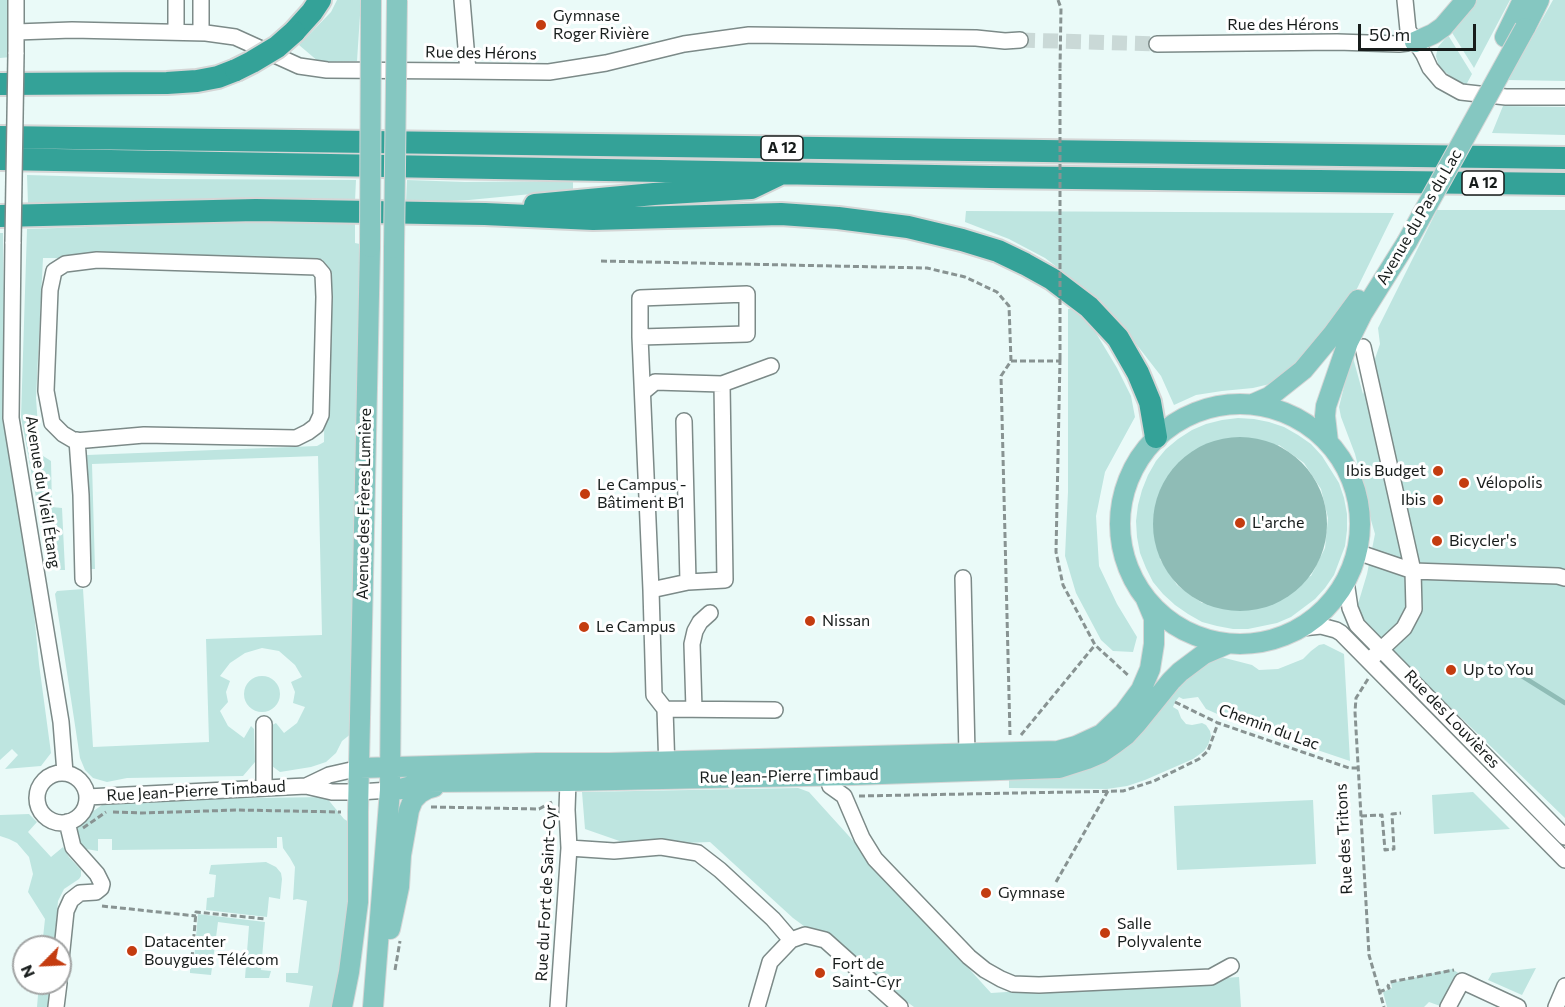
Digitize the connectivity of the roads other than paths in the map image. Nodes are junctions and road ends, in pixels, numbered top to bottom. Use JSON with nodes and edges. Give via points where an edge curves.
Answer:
{"nodes":[{"id":1,"x":16,"y":0,"type":"edge"},
{"id":2,"x":176,"y":0,"type":"edge"},
{"id":3,"x":201,"y":0,"type":"edge"},
{"id":4,"x":320,"y":0,"type":"edge"},
{"id":5,"x":371,"y":0,"type":"edge"},
{"id":6,"x":397,"y":0,"type":"edge"},
{"id":7,"x":462,"y":0,"type":"edge"},
{"id":8,"x":1405,"y":0,"type":"edge"},
{"id":9,"x":1466,"y":0,"type":"edge"},
{"id":10,"x":1523,"y":0,"type":"edge"},
{"id":11,"x":1539,"y":0,"type":"edge"},
{"id":12,"x":16,"y":32,"type":"junction"},
{"id":13,"x":176,"y":32,"type":"junction"},
{"id":14,"x":201,"y":33,"type":"junction"},
{"id":15,"x":1020,"y":40,"type":"tunnel mouth"},
{"id":16,"x":1414,"y":42,"type":"junction"},
{"id":17,"x":1157,"y":44,"type":"tunnel mouth"},
{"id":18,"x":468,"y":71,"type":"junction"},
{"id":19,"x":0,"y":84,"type":"edge"},
{"id":20,"x":1565,"y":97,"type":"edge"},
{"id":21,"x":0,"y":137,"type":"edge"},
{"id":22,"x":1565,"y":158,"type":"edge"},
{"id":23,"x":0,"y":159,"type":"edge"},
{"id":24,"x":782,"y":173,"type":"junction"},
{"id":25,"x":1565,"y":184,"type":"edge"},
{"id":26,"x":485,"y":214,"type":"junction"},
{"id":27,"x":0,"y":216,"type":"edge"},
{"id":28,"x":1399,"y":241,"type":"junction"},
{"id":29,"x":640,"y":337,"type":"junction"},
{"id":30,"x":1363,"y":347,"type":"dead end"},
{"id":31,"x":771,"y":366,"type":"dead end"},
{"id":32,"x":722,"y":384,"type":"junction"},
{"id":33,"x":643,"y":392,"type":"junction"},
{"id":34,"x":1253,"y":404,"type":"junction"},
{"id":35,"x":684,"y":420,"type":"dead end"},
{"id":36,"x":1156,"y":437,"type":"junction"},
{"id":37,"x":77,"y":441,"type":"junction"},
{"id":38,"x":1328,"y":442,"type":"junction"},
{"id":39,"x":1357,"y":552,"type":"junction"},
{"id":40,"x":1413,"y":571,"type":"junction"},
{"id":41,"x":963,"y":578,"type":"dead end"},
{"id":42,"x":1565,"y":578,"type":"edge"},
{"id":43,"x":83,"y":579,"type":"dead end"},
{"id":44,"x":1346,"y":581,"type":"junction"},
{"id":45,"x":688,"y":582,"type":"junction"},
{"id":46,"x":651,"y":590,"type":"junction"},
{"id":47,"x":1146,"y":599,"type":"junction"},
{"id":48,"x":710,"y":613,"type":"dead end"},
{"id":49,"x":1302,"y":628,"type":"junction"},
{"id":50,"x":1227,"y":644,"type":"junction"},
{"id":51,"x":1381,"y":650,"type":"junction"},
{"id":52,"x":1370,"y":661,"type":"junction"},
{"id":53,"x":665,"y":709,"type":"junction"},
{"id":54,"x":694,"y":709,"type":"junction"},
{"id":55,"x":775,"y":710,"type":"dead end"},
{"id":56,"x":264,"y":724,"type":"dead end"},
{"id":57,"x":967,"y":754,"type":"junction"},
{"id":58,"x":826,"y":766,"type":"junction"},
{"id":59,"x":852,"y":766,"type":"junction"},
{"id":60,"x":374,"y":767,"type":"junction"},
{"id":61,"x":667,"y":770,"type":"junction"},
{"id":62,"x":64,"y":773,"type":"junction"},
{"id":63,"x":568,"y":781,"type":"junction"},
{"id":64,"x":454,"y":782,"type":"junction"},
{"id":65,"x":306,"y":786,"type":"junction"},
{"id":66,"x":264,"y":787,"type":"junction"},
{"id":67,"x":376,"y":791,"type":"junction"},
{"id":68,"x":850,"y":796,"type":"junction"},
{"id":69,"x":87,"y":797,"type":"junction"},
{"id":70,"x":67,"y":822,"type":"junction"},
{"id":71,"x":1565,"y":837,"type":"edge"},
{"id":72,"x":569,"y":848,"type":"junction"},
{"id":73,"x":1565,"y":860,"type":"edge"},
{"id":74,"x":64,"y":935,"type":"edge"},
{"id":75,"x":791,"y":940,"type":"junction"},
{"id":76,"x":1231,"y":966,"type":"dead end"},
{"id":77,"x":1565,"y":986,"type":"edge"},
{"id":78,"x":373,"y":1005,"type":"edge"},
{"id":79,"x":342,"y":1007,"type":"edge"},
{"id":80,"x":558,"y":1007,"type":"edge"},
{"id":81,"x":757,"y":1007,"type":"edge"},
{"id":82,"x":900,"y":1007,"type":"edge"},
{"id":83,"x":1448,"y":1007,"type":"edge"},
{"id":84,"x":1518,"y":1007,"type":"edge"},
{"id":85,"x":1556,"y":1007,"type":"edge"}],
"edges":[{"from":1,"to":12,"type":"street","name":"Avenue du Vieil Étang"},
{"from":2,"to":13,"type":"street"},
{"from":3,"to":14,"type":"street"},
{"from":4,"to":19,"type":"highway","bridge":true,"via":[[277,47],[218,77],[167,83]]},
{"from":5,"to":60,"type":"main road","name":"Avenue des Frères Lumière","bridge":true,"via":[[362,640],[372,655]]},
{"from":6,"to":60,"type":"main road","name":"Avenue des Frères Lumière","bridge":true,"via":[[394,248]]},
{"from":7,"to":18,"type":"street"},
{"from":8,"to":16,"type":"street","via":[[1407,30]]},
{"from":9,"to":16,"type":"main road","via":[[1443,27]]},
{"from":10,"to":28,"type":"main road","name":"Avenue du Pas du Lac"},
{"from":11,"to":28,"type":"main road","name":"Avenue du Pas du Lac","bridge":true},
{"from":12,"to":13,"type":"street","name":"Rue des Hérons"},
{"from":12,"to":62,"type":"street","name":"Avenue du Vieil Étang","bridge":true,"via":[[11,418],[62,722]]},
{"from":13,"to":14,"type":"street","name":"Rue des Hérons"},
{"from":14,"to":18,"type":"street","name":"Rue des Hérons","via":[[235,37],[299,66],[327,70]]},
{"from":15,"to":18,"type":"street","name":"Rue des Hérons","via":[[749,35],[549,72]]},
{"from":16,"to":17,"type":"street","name":"Rue des Hérons"},
{"from":16,"to":20,"type":"street","via":[[1441,81],[1461,92]]},
{"from":21,"to":22,"type":"highway","number":"A 12"},
{"from":23,"to":24,"type":"highway","number":"A 12"},
{"from":24,"to":25,"type":"highway","number":"A 12"},
{"from":24,"to":26,"type":"highway","via":[[751,188],[524,206]]},
{"from":26,"to":27,"type":"highway","via":[[256,210]]},
{"from":26,"to":36,"type":"highway","via":[[593,219],[748,214],[838,218],[908,227],[998,251],[1052,279],[1081,300],[1118,338],[1146,390]]},
{"from":28,"to":34,"type":"main road","name":"Avenue du Pas du Lac","via":[[1303,370],[1269,397]]},
{"from":28,"to":38,"type":"main road","name":"Avenue du Pas du Lac","via":[[1348,342],[1326,406]]},
{"from":29,"to":29,"type":"street","via":[[640,298],[747,294],[747,334]]},
{"from":29,"to":33,"type":"street"},
{"from":30,"to":40,"type":"street"},
{"from":31,"to":32,"type":"street"},
{"from":32,"to":33,"type":"street","via":[[655,382]]},
{"from":32,"to":45,"type":"street","via":[[725,580]]},
{"from":33,"to":46,"type":"street"},
{"from":34,"to":36,"type":"main road","via":[[1203,409]]},
{"from":34,"to":38,"type":"main road","via":[[1289,414]]},
{"from":35,"to":45,"type":"street"},
{"from":36,"to":47,"type":"main road","via":[[1130,476],[1120,516],[1124,556]]},
{"from":37,"to":37,"type":"street","via":[[52,423],[45,391],[54,271],[65,264],[97,260],[307,265],[317,267],[322,274],[321,415],[308,432],[296,438],[144,435]]},
{"from":37,"to":43,"type":"street"},
{"from":38,"to":39,"type":"main road","via":[[1344,464],[1357,495]]},
{"from":39,"to":40,"type":"street"},
{"from":39,"to":44,"type":"main road"},
{"from":40,"to":42,"type":"street"},
{"from":40,"to":51,"type":"street","via":[[1414,609],[1404,628]]},
{"from":41,"to":57,"type":"street"},
{"from":44,"to":49,"type":"main road","via":[[1326,608]]},
{"from":44,"to":51,"type":"street","name":"Rue des Louvières","via":[[1353,618]]},
{"from":45,"to":46,"type":"street"},
{"from":46,"to":53,"type":"street","via":[[654,695]]},
{"from":47,"to":50,"type":"main road","via":[[1182,629]]},
{"from":47,"to":57,"type":"main road","name":"Rue Jean-Pierre Timbaud","via":[[1154,618],[1152,659],[1141,690],[1115,723],[1090,741],[1058,751]]},
{"from":48,"to":54,"type":"street","via":[[700,622],[692,644]]},
{"from":49,"to":50,"type":"main road","via":[[1268,641]]},
{"from":49,"to":52,"type":"street","name":"Rue des Louvières","via":[[1321,626],[1336,630]]},
{"from":50,"to":59,"type":"main road","name":"Rue Jean-Pierre Timbaud","via":[[1209,651],[1180,672],[1126,735],[1101,753],[1072,764],[1059,768]]},
{"from":51,"to":52,"type":"street"},
{"from":51,"to":71,"type":"street","name":"Rue des Louvières"},
{"from":52,"to":73,"type":"street","name":"Rue des Louvières"},
{"from":53,"to":54,"type":"street"},
{"from":53,"to":61,"type":"street"},
{"from":54,"to":55,"type":"street"},
{"from":56,"to":66,"type":"street"},
{"from":57,"to":59,"type":"main road","name":"Rue Jean-Pierre Timbaud"},
{"from":58,"to":59,"type":"main road","name":"Rue Jean-Pierre Timbaud"},
{"from":58,"to":61,"type":"main road","name":"Rue Jean-Pierre Timbaud"},
{"from":58,"to":68,"type":"street","via":[[830,786]]},
{"from":59,"to":68,"type":"street"},
{"from":60,"to":61,"type":"main road","name":"Rue Jean-Pierre Timbaud","via":[[609,763]]},
{"from":60,"to":65,"type":"street","name":"Rue Jean-Pierre Timbaud","via":[[329,775]]},
{"from":60,"to":67,"type":"main road","name":"Avenue des Frères Lumière"},
{"from":60,"to":67,"type":"main road","name":"Avenue des Frères Lumière"},
{"from":61,"to":63,"type":"main road","name":"Rue Jean-Pierre Timbaud"},
{"from":62,"to":69,"type":"street","via":[[82,784]]},
{"from":62,"to":70,"type":"street","via":[[44,781],[37,800],[43,815],[58,823]]},
{"from":63,"to":64,"type":"main road","name":"Rue Jean-Pierre Timbaud"},
{"from":63,"to":72,"type":"street","name":"Rue du Fort de Saint-Cyr"},
{"from":64,"to":67,"type":"main road","name":"Rue Jean-Pierre Timbaud","via":[[426,782]]},
{"from":64,"to":78,"type":"main road","via":[[420,793],[409,810],[399,887]]},
{"from":65,"to":66,"type":"street","name":"Rue Jean-Pierre Timbaud"},
{"from":65,"to":67,"type":"street","name":"Rue Jean-Pierre Timbaud","via":[[332,792]]},
{"from":66,"to":69,"type":"street","name":"Rue Jean-Pierre Timbaud"},
{"from":67,"to":78,"type":"main road","name":"Avenue des Frères Lumière","via":[[381,914]]},
{"from":67,"to":79,"type":"main road","name":"Avenue des Frères Lumière"},
{"from":68,"to":76,"type":"street","via":[[862,838],[875,859],[969,957],[1001,979],[1039,986],[1211,977]]},
{"from":69,"to":70,"type":"street","via":[[82,813]]},
{"from":70,"to":74,"type":"street","via":[[74,847],[102,884],[96,892],[80,893],[71,900]]},
{"from":72,"to":75,"type":"street","via":[[614,851],[661,847],[698,854],[773,919]]},
{"from":72,"to":80,"type":"street","name":"Rue du Fort de Saint-Cyr"},
{"from":75,"to":81,"type":"street","via":[[770,962]]},
{"from":75,"to":82,"type":"street","via":[[805,935],[825,940]]},
{"from":77,"to":85,"type":"street"},
{"from":83,"to":84,"type":"street","via":[[1462,981]]}]}
